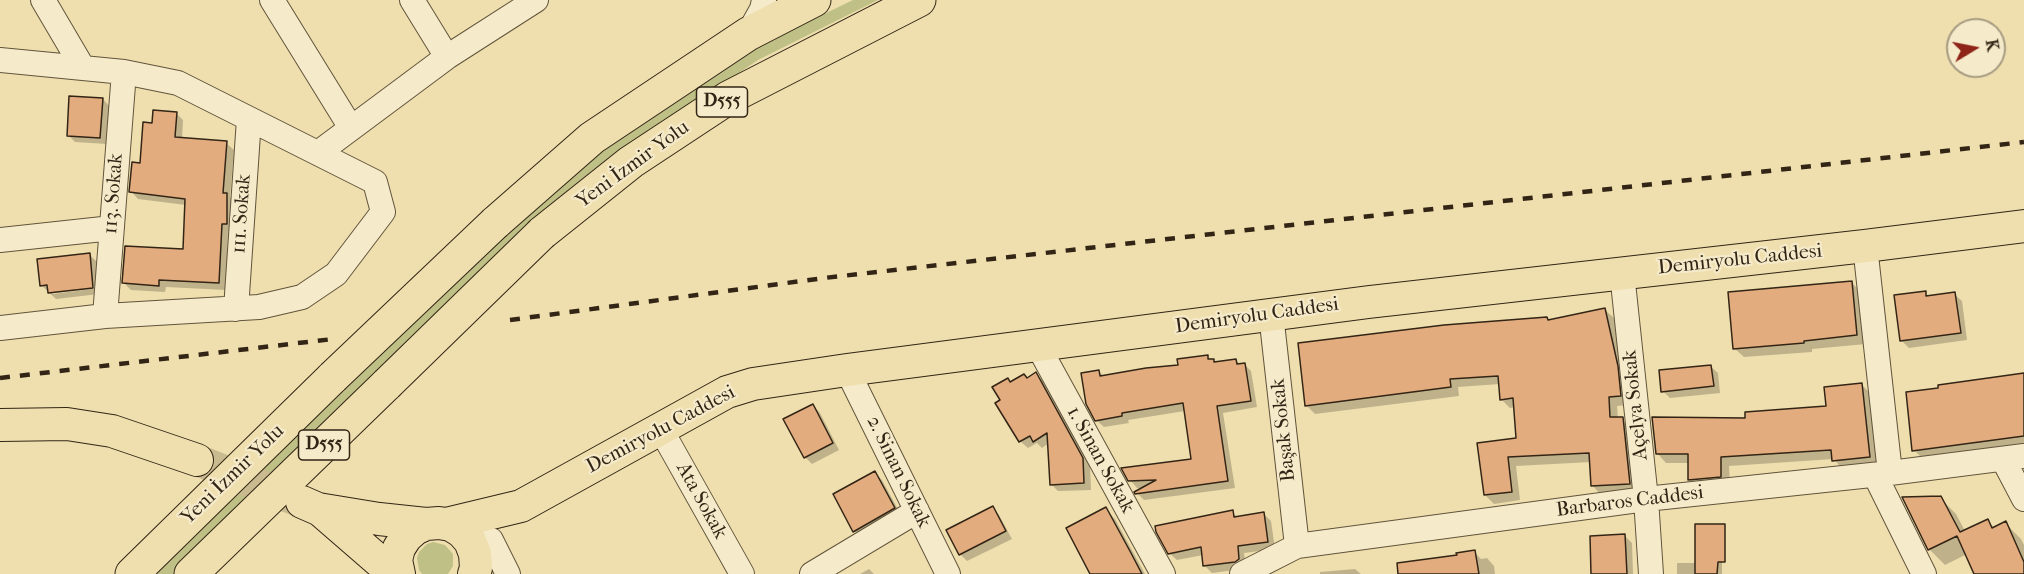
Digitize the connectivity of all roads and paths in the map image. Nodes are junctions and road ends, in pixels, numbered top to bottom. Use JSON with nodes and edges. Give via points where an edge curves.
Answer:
{"nodes":[{"id":1,"x":43,"y":0,"type":"edge"},
{"id":2,"x":272,"y":0,"type":"edge"},
{"id":3,"x":412,"y":0,"type":"edge"},
{"id":4,"x":536,"y":0,"type":"edge"},
{"id":5,"x":764,"y":0,"type":"edge"},
{"id":6,"x":814,"y":0,"type":"edge"},
{"id":7,"x":920,"y":0,"type":"edge"},
{"id":8,"x":747,"y":34,"type":"junction"},
{"id":9,"x":447,"y":57,"type":"junction"},
{"id":10,"x":0,"y":60,"type":"edge"},
{"id":11,"x":83,"y":68,"type":"junction"},
{"id":12,"x":124,"y":72,"type":"junction"},
{"id":13,"x":249,"y":119,"type":"junction"},
{"id":14,"x":351,"y":128,"type":"junction"},
{"id":15,"x":318,"y":153,"type":"junction"},
{"id":16,"x":2024,"y":226,"type":"edge"},
{"id":17,"x":112,"y":228,"type":"junction"},
{"id":18,"x":0,"y":240,"type":"edge"},
{"id":19,"x":1865,"y":246,"type":"junction"},
{"id":20,"x":1622,"y":273,"type":"junction"},
{"id":21,"x":236,"y":309,"type":"junction"},
{"id":22,"x":1271,"y":314,"type":"junction"},
{"id":23,"x":105,"y":316,"type":"junction"},
{"id":24,"x":0,"y":328,"type":"edge"},
{"id":25,"x":1038,"y":346,"type":"junction"},
{"id":26,"x":847,"y":370,"type":"junction"},
{"id":27,"x":0,"y":425,"type":"edge"},
{"id":28,"x":660,"y":428,"type":"junction"},
{"id":29,"x":2014,"y":458,"type":"edge"},
{"id":30,"x":197,"y":460,"type":"tunnel mouth"},
{"id":31,"x":1883,"y":474,"type":"junction"},
{"id":32,"x":1646,"y":499,"type":"junction"},
{"id":33,"x":2024,"y":499,"type":"edge"},
{"id":34,"x":521,"y":506,"type":"junction"},
{"id":35,"x":917,"y":511,"type":"junction"},
{"id":36,"x":436,"y":524,"type":"junction"},
{"id":37,"x":354,"y":540,"type":"junction"},
{"id":38,"x":1297,"y":546,"type":"junction"},
{"id":39,"x":480,"y":558,"type":"edge"},
{"id":40,"x":132,"y":574,"type":"edge"},
{"id":41,"x":191,"y":574,"type":"edge"},
{"id":42,"x":361,"y":574,"type":"edge"},
{"id":43,"x":398,"y":574,"type":"edge"},
{"id":44,"x":508,"y":574,"type":"edge"},
{"id":45,"x":742,"y":574,"type":"edge"},
{"id":46,"x":812,"y":574,"type":"edge"},
{"id":47,"x":948,"y":574,"type":"edge"},
{"id":48,"x":1163,"y":574,"type":"edge"},
{"id":49,"x":1242,"y":574,"type":"edge"},
{"id":50,"x":1651,"y":574,"type":"edge"},
{"id":51,"x":1924,"y":574,"type":"edge"}],
"edges":[{"from":1,"to":11,"type":"street"},
{"from":2,"to":14,"type":"street"},
{"from":3,"to":9,"type":"street"},
{"from":4,"to":9,"type":"street"},
{"from":5,"to":8,"type":"street"},
{"from":6,"to":8,"type":"highway","number":"D555"},
{"from":7,"to":41,"type":"highway","name":"Yeni İzmir Yolu","number":"D555","bridge":true,"via":[[728,98],[631,162],[542,233]]},
{"from":8,"to":40,"type":"highway","name":"Yeni İzmir Yolu","number":"D555","bridge":true,"via":[[592,138],[495,223]]},
{"from":9,"to":14,"type":"street"},
{"from":10,"to":11,"type":"street"},
{"from":11,"to":12,"type":"street"},
{"from":12,"to":13,"type":"street","via":[[178,83]]},
{"from":12,"to":17,"type":"street","name":"113. Sokak"},
{"from":13,"to":15,"type":"street"},
{"from":13,"to":21,"type":"street","name":"111. Sokak"},
{"from":14,"to":15,"type":"street"},
{"from":15,"to":21,"type":"street","via":[[375,182],[383,212],[336,274],[302,297]]},
{"from":16,"to":19,"type":"main road","name":"Demiryolu Caddesi"},
{"from":17,"to":18,"type":"street"},
{"from":17,"to":23,"type":"street","name":"113. Sokak"},
{"from":19,"to":20,"type":"main road","name":"Demiryolu Caddesi"},
{"from":19,"to":31,"type":"street"},
{"from":20,"to":22,"type":"main road","name":"Demiryolu Caddesi"},
{"from":20,"to":32,"type":"street","name":"Açelya Sokak"},
{"from":21,"to":23,"type":"street"},
{"from":22,"to":25,"type":"main road","name":"Demiryolu Caddesi"},
{"from":22,"to":38,"type":"street","name":"Başak Sokak"},
{"from":23,"to":24,"type":"street"},
{"from":25,"to":26,"type":"main road","name":"Demiryolu Caddesi"},
{"from":25,"to":48,"type":"street","name":"1. Sinan Sokak"},
{"from":26,"to":28,"type":"main road","name":"Demiryolu Caddesi","via":[[753,384],[727,392]]},
{"from":26,"to":35,"type":"street","name":"2. Sinan Sokak"},
{"from":27,"to":30,"type":"main road","via":[[67,424],[112,431]]},
{"from":28,"to":34,"type":"main road","name":"Demiryolu Caddesi"},
{"from":28,"to":45,"type":"street","name":"Ata Sokak"},
{"from":29,"to":31,"type":"street","name":"Barbaros Caddesi"},
{"from":29,"to":33,"type":"street"},
{"from":31,"to":32,"type":"street","name":"Barbaros Caddesi"},
{"from":31,"to":51,"type":"street"},
{"from":32,"to":38,"type":"street","name":"Barbaros Caddesi"},
{"from":32,"to":50,"type":"street","name":"Açelya Sokak"},
{"from":34,"to":36,"type":"main road"},
{"from":34,"to":39,"type":"main road"},
{"from":35,"to":46,"type":"street"},
{"from":35,"to":47,"type":"street","name":"2. Sinan Sokak"},
{"from":36,"to":37,"type":"main road","via":[[379,519],[310,506]]},
{"from":36,"to":39,"type":"main road","via":[[462,532]]},
{"from":36,"to":43,"type":"main road","via":[[415,529],[402,543],[396,560]]},
{"from":37,"to":42,"type":"main road","via":[[361,555]]},
{"from":37,"to":43,"type":"main road"},
{"from":38,"to":49,"type":"street","name":"Barbaros Caddesi"},
{"from":39,"to":44,"type":"street"}]}
